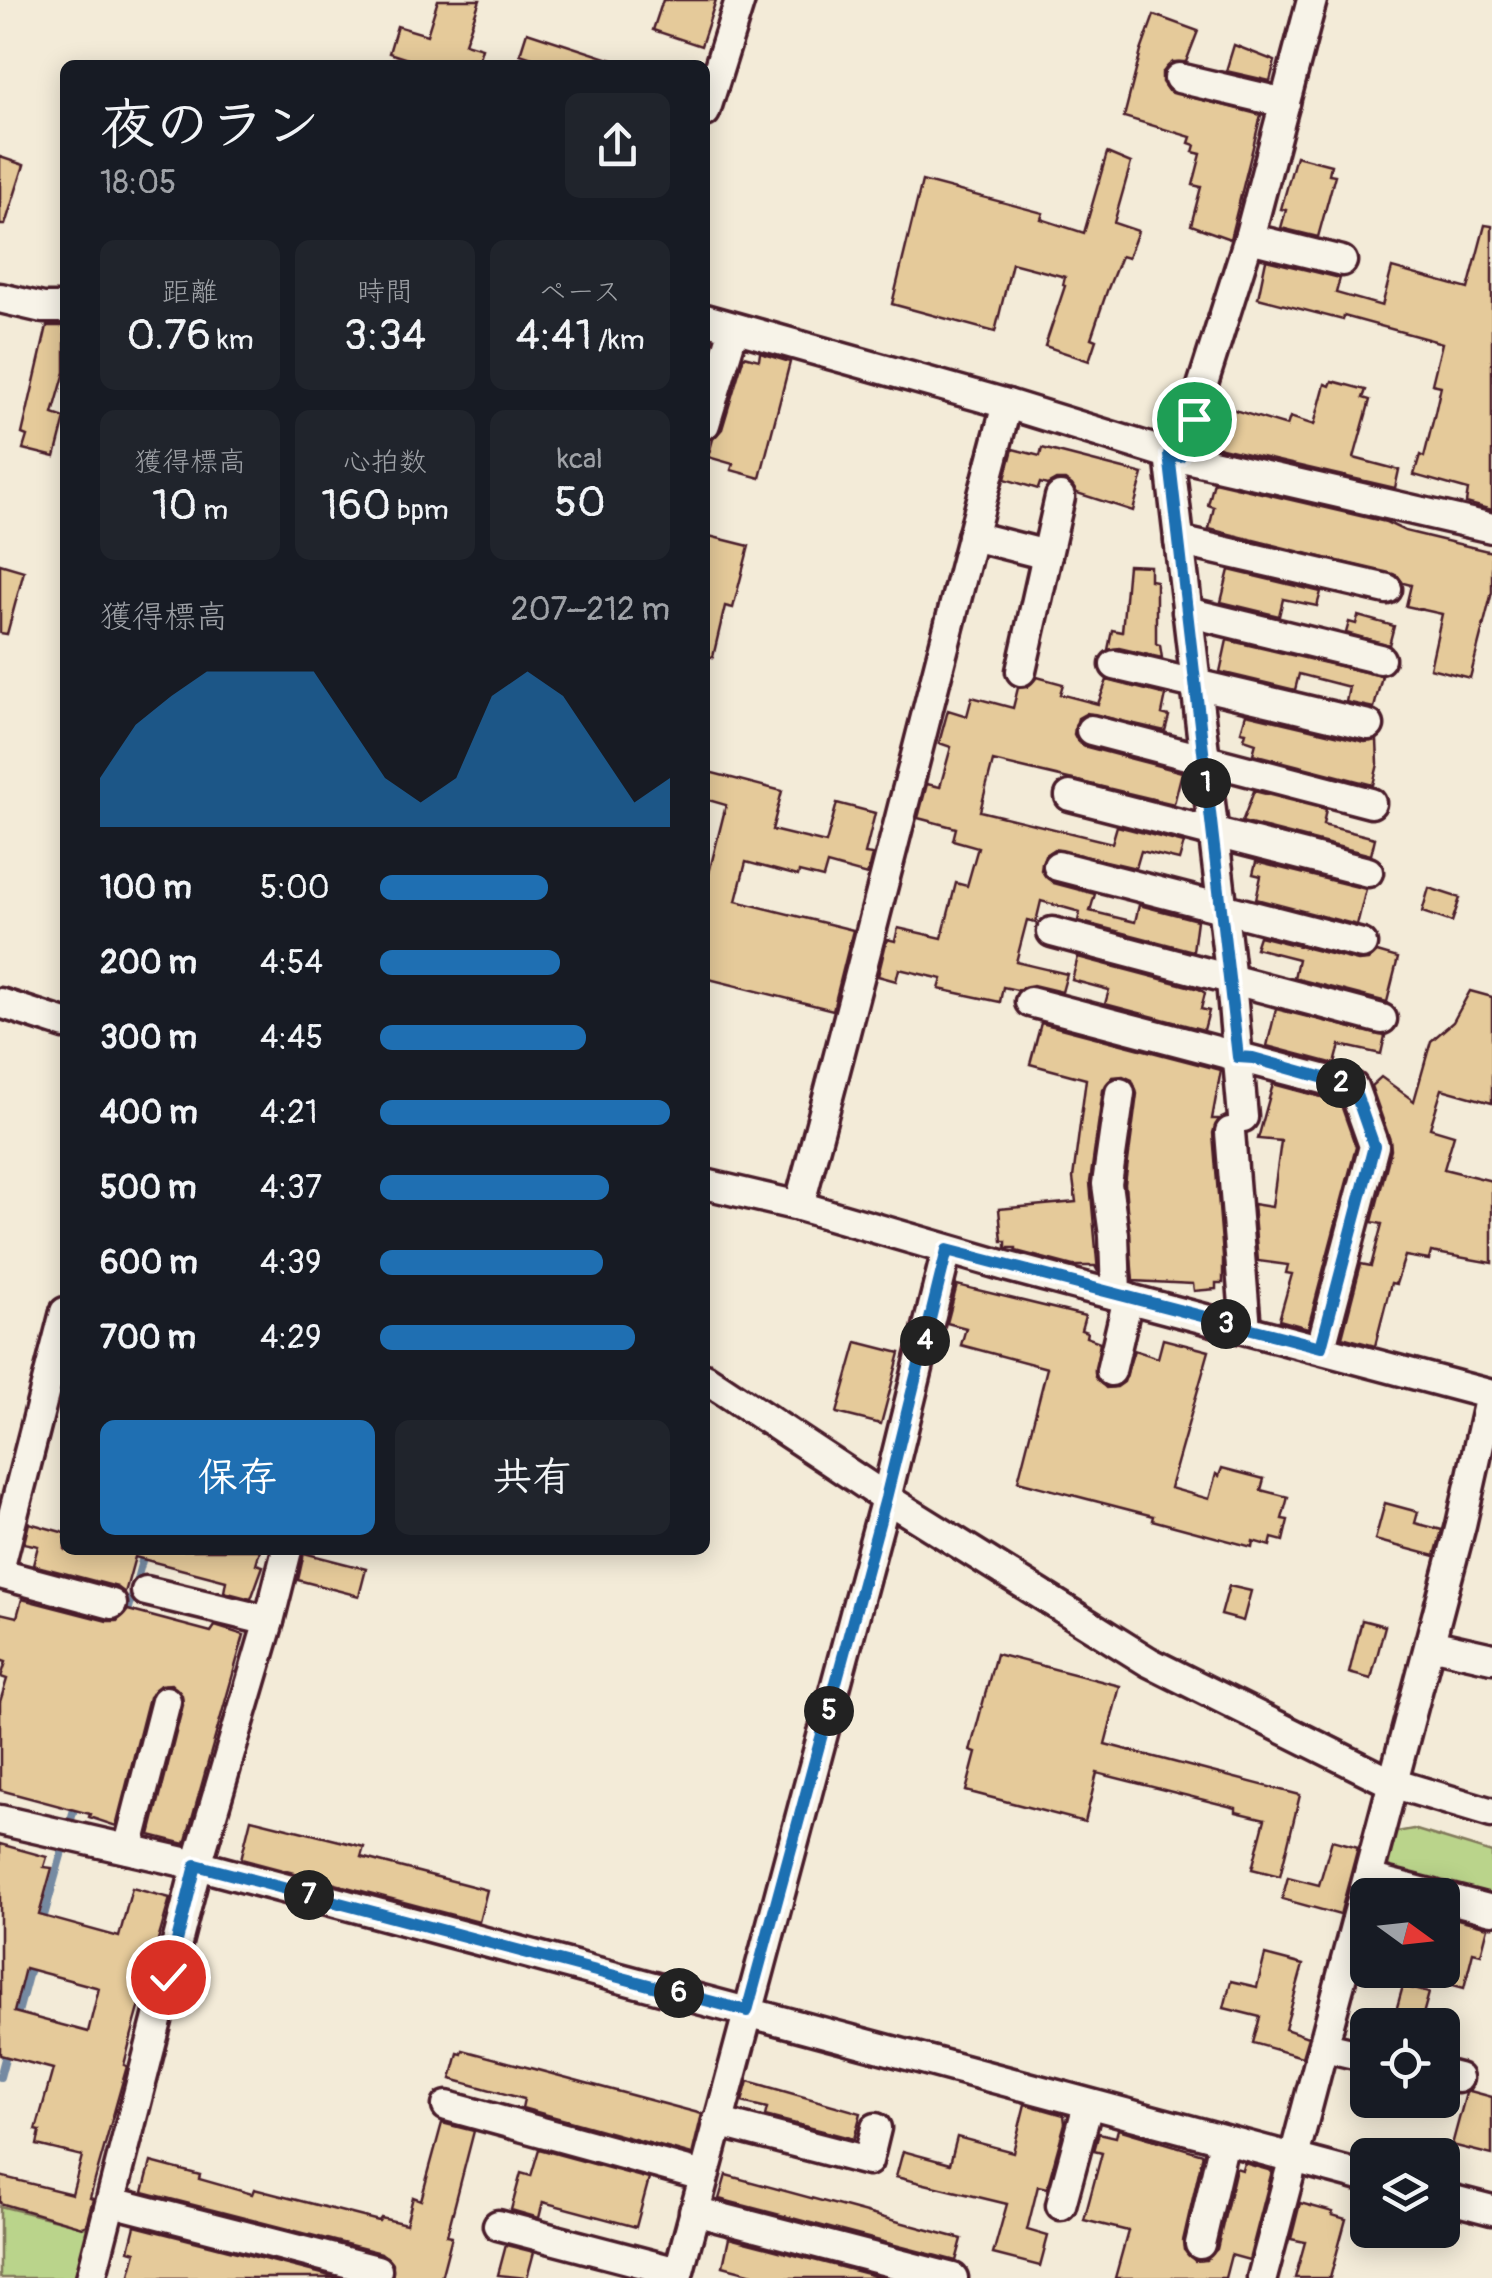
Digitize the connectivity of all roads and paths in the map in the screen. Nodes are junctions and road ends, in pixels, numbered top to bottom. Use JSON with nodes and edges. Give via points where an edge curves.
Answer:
{"nodes":[{"id":1,"x":740,"y":0,"type":"edge"},
{"id":2,"x":1312,"y":0,"type":"edge"},
{"id":3,"x":1179,"y":78,"type":"dead end"},
{"id":4,"x":710,"y":96,"type":"edge"},
{"id":5,"x":1285,"y":103,"type":"junction"},
{"id":6,"x":1249,"y":238,"type":"junction"},
{"id":7,"x":1342,"y":261,"type":"dead end"},
{"id":8,"x":0,"y":298,"type":"edge"},
{"id":9,"x":60,"y":308,"type":"edge"},
{"id":10,"x":710,"y":321,"type":"edge"},
{"id":11,"x":734,"y":328,"type":"junction"},
{"id":12,"x":1008,"y":404,"type":"junction"},
{"id":13,"x":710,"y":407,"type":"edge"},
{"id":14,"x":1174,"y":455,"type":"junction"},
{"id":15,"x":1060,"y":497,"type":"dead end"},
{"id":16,"x":1492,"y":528,"type":"edge"},
{"id":17,"x":972,"y":536,"type":"junction"},
{"id":18,"x":1179,"y":541,"type":"junction"},
{"id":19,"x":1048,"y":555,"type":"junction"},
{"id":20,"x":1387,"y":589,"type":"dead end"},
{"id":21,"x":1187,"y":612,"type":"junction"},
{"id":22,"x":1380,"y":659,"type":"dead end"},
{"id":23,"x":1115,"y":665,"type":"dead end"},
{"id":24,"x":1021,"y":671,"type":"dead end"},
{"id":25,"x":1195,"y":684,"type":"junction"},
{"id":26,"x":1369,"y":725,"type":"dead end"},
{"id":27,"x":1090,"y":730,"type":"dead end"},
{"id":28,"x":1204,"y":759,"type":"junction"},
{"id":29,"x":1070,"y":796,"type":"dead end"},
{"id":30,"x":1371,"y":803,"type":"dead end"},
{"id":31,"x":1212,"y":832,"type":"junction"},
{"id":32,"x":1058,"y":866,"type":"dead end"},
{"id":33,"x":1368,"y":872,"type":"dead end"},
{"id":34,"x":1220,"y":907,"type":"junction"},
{"id":35,"x":1052,"y":932,"type":"dead end"},
{"id":36,"x":1362,"y":944,"type":"dead end"},
{"id":37,"x":1231,"y":980,"type":"junction"},
{"id":38,"x":1030,"y":1002,"type":"dead end"},
{"id":39,"x":0,"y":1003,"type":"edge"},
{"id":40,"x":1382,"y":1018,"type":"dead end"},
{"id":41,"x":60,"y":1022,"type":"edge"},
{"id":42,"x":1238,"y":1057,"type":"junction"},
{"id":43,"x":1120,"y":1093,"type":"dead end"},
{"id":44,"x":710,"y":1185,"type":"edge"},
{"id":45,"x":799,"y":1206,"type":"junction"},
{"id":46,"x":947,"y":1250,"type":"junction"},
{"id":47,"x":1122,"y":1296,"type":"junction"},
{"id":48,"x":1246,"y":1329,"type":"junction"},
{"id":49,"x":60,"y":1332,"type":"edge"},
{"id":50,"x":1321,"y":1347,"type":"junction"},
{"id":51,"x":1112,"y":1371,"type":"dead end"},
{"id":52,"x":710,"y":1381,"type":"edge"},
{"id":53,"x":1491,"y":1395,"type":"edge"},
{"id":54,"x":886,"y":1498,"type":"junction"},
{"id":55,"x":285,"y":1555,"type":"edge"},
{"id":56,"x":0,"y":1566,"type":"edge"},
{"id":57,"x":0,"y":1574,"type":"edge"},
{"id":58,"x":146,"y":1591,"type":"dead end"},
{"id":59,"x":112,"y":1604,"type":"dead end"},
{"id":60,"x":269,"y":1621,"type":"junction"},
{"id":61,"x":1430,"y":1644,"type":"junction"},
{"id":62,"x":1492,"y":1658,"type":"edge"},
{"id":63,"x":166,"y":1701,"type":"dead end"},
{"id":64,"x":1392,"y":1783,"type":"junction"},
{"id":65,"x":1492,"y":1813,"type":"edge"},
{"id":66,"x":0,"y":1820,"type":"edge"},
{"id":67,"x":128,"y":1849,"type":"junction"},
{"id":68,"x":196,"y":1865,"type":"junction"},
{"id":69,"x":1368,"y":1878,"type":"edge"},
{"id":70,"x":1460,"y":1902,"type":"edge"},
{"id":71,"x":1492,"y":1910,"type":"edge"},
{"id":72,"x":1350,"y":1949,"type":"edge"},
{"id":73,"x":747,"y":2011,"type":"junction"},
{"id":74,"x":1325,"y":2047,"type":"junction"},
{"id":75,"x":1350,"y":2053,"type":"edge"},
{"id":76,"x":1088,"y":2105,"type":"junction"},
{"id":77,"x":447,"y":2106,"type":"dead end"},
{"id":78,"x":718,"y":2122,"type":"junction"},
{"id":79,"x":876,"y":2128,"type":"dead end"},
{"id":80,"x":1224,"y":2140,"type":"junction"},
{"id":81,"x":1296,"y":2160,"type":"junction"},
{"id":82,"x":1350,"y":2174,"type":"edge"},
{"id":83,"x":703,"y":2176,"type":"junction"},
{"id":84,"x":112,"y":2202,"type":"junction"},
{"id":85,"x":1460,"y":2202,"type":"edge"},
{"id":86,"x":1061,"y":2205,"type":"dead end"},
{"id":87,"x":1492,"y":2210,"type":"edge"},
{"id":88,"x":694,"y":2211,"type":"junction"},
{"id":89,"x":498,"y":2225,"type":"dead end"},
{"id":90,"x":1200,"y":2244,"type":"dead end"},
{"id":91,"x":377,"y":2270,"type":"dead end"},
{"id":92,"x":677,"y":2275,"type":"edge"},
{"id":93,"x":91,"y":2278,"type":"edge"},
{"id":94,"x":952,"y":2278,"type":"edge"},
{"id":95,"x":1262,"y":2278,"type":"edge"}],
"edges":[{"from":1,"to":4,"type":"street"},
{"from":2,"to":5,"type":"street"},
{"from":3,"to":5,"type":"street"},
{"from":5,"to":6,"type":"street"},
{"from":6,"to":7,"type":"street"},
{"from":6,"to":14,"type":"street"},
{"from":8,"to":9,"type":"street"},
{"from":10,"to":11,"type":"street"},
{"from":11,"to":12,"type":"street"},
{"from":11,"to":13,"type":"street"},
{"from":12,"to":14,"type":"street"},
{"from":12,"to":17,"type":"street"},
{"from":14,"to":16,"type":"street"},
{"from":14,"to":18,"type":"street"},
{"from":15,"to":19,"type":"street"},
{"from":17,"to":19,"type":"street"},
{"from":17,"to":45,"type":"street"},
{"from":18,"to":20,"type":"street"},
{"from":18,"to":21,"type":"street"},
{"from":19,"to":24,"type":"street"},
{"from":21,"to":22,"type":"street"},
{"from":21,"to":25,"type":"street"},
{"from":23,"to":25,"type":"street"},
{"from":25,"to":26,"type":"street"},
{"from":25,"to":28,"type":"street"},
{"from":27,"to":28,"type":"street"},
{"from":28,"to":30,"type":"street"},
{"from":28,"to":31,"type":"street"},
{"from":29,"to":31,"type":"street"},
{"from":31,"to":33,"type":"street"},
{"from":31,"to":34,"type":"street"},
{"from":32,"to":34,"type":"street"},
{"from":34,"to":36,"type":"street"},
{"from":34,"to":37,"type":"street"},
{"from":35,"to":37,"type":"street"},
{"from":37,"to":40,"type":"street"},
{"from":37,"to":42,"type":"street"},
{"from":38,"to":42,"type":"street"},
{"from":39,"to":41,"type":"street"},
{"from":42,"to":48,"type":"street"},
{"from":42,"to":50,"type":"street","via":[[1353,1086],[1374,1146]]},
{"from":43,"to":47,"type":"street","via":[[1108,1184]]},
{"from":44,"to":45,"type":"street"},
{"from":45,"to":46,"type":"street"},
{"from":46,"to":47,"type":"street"},
{"from":46,"to":54,"type":"street"},
{"from":47,"to":48,"type":"street"},
{"from":47,"to":51,"type":"street"},
{"from":48,"to":50,"type":"street"},
{"from":49,"to":56,"type":"street"},
{"from":50,"to":53,"type":"street"},
{"from":52,"to":54,"type":"street"},
{"from":53,"to":61,"type":"street"},
{"from":54,"to":64,"type":"street","via":[[1149,1662]]},
{"from":54,"to":73,"type":"street"},
{"from":55,"to":60,"type":"street"},
{"from":57,"to":59,"type":"street"},
{"from":58,"to":60,"type":"street"},
{"from":60,"to":68,"type":"street"},
{"from":61,"to":62,"type":"street"},
{"from":61,"to":64,"type":"street"},
{"from":63,"to":67,"type":"street"},
{"from":64,"to":65,"type":"street"},
{"from":64,"to":69,"type":"street"},
{"from":66,"to":67,"type":"street"},
{"from":67,"to":68,"type":"street"},
{"from":68,"to":73,"type":"street"},
{"from":68,"to":84,"type":"street"},
{"from":70,"to":71,"type":"street"},
{"from":72,"to":74,"type":"street"},
{"from":73,"to":76,"type":"street"},
{"from":73,"to":78,"type":"street"},
{"from":74,"to":75,"type":"street"},
{"from":74,"to":81,"type":"street"},
{"from":76,"to":80,"type":"street"},
{"from":76,"to":86,"type":"street"},
{"from":77,"to":83,"type":"street"},
{"from":78,"to":79,"type":"street","via":[[868,2161]]},
{"from":78,"to":83,"type":"street"},
{"from":80,"to":81,"type":"street"},
{"from":80,"to":90,"type":"street"},
{"from":81,"to":82,"type":"street"},
{"from":81,"to":95,"type":"street"},
{"from":83,"to":88,"type":"street"},
{"from":84,"to":91,"type":"street"},
{"from":84,"to":93,"type":"street"},
{"from":85,"to":87,"type":"street"},
{"from":88,"to":92,"type":"street"},
{"from":88,"to":94,"type":"street"},
{"from":89,"to":92,"type":"street"}]}
